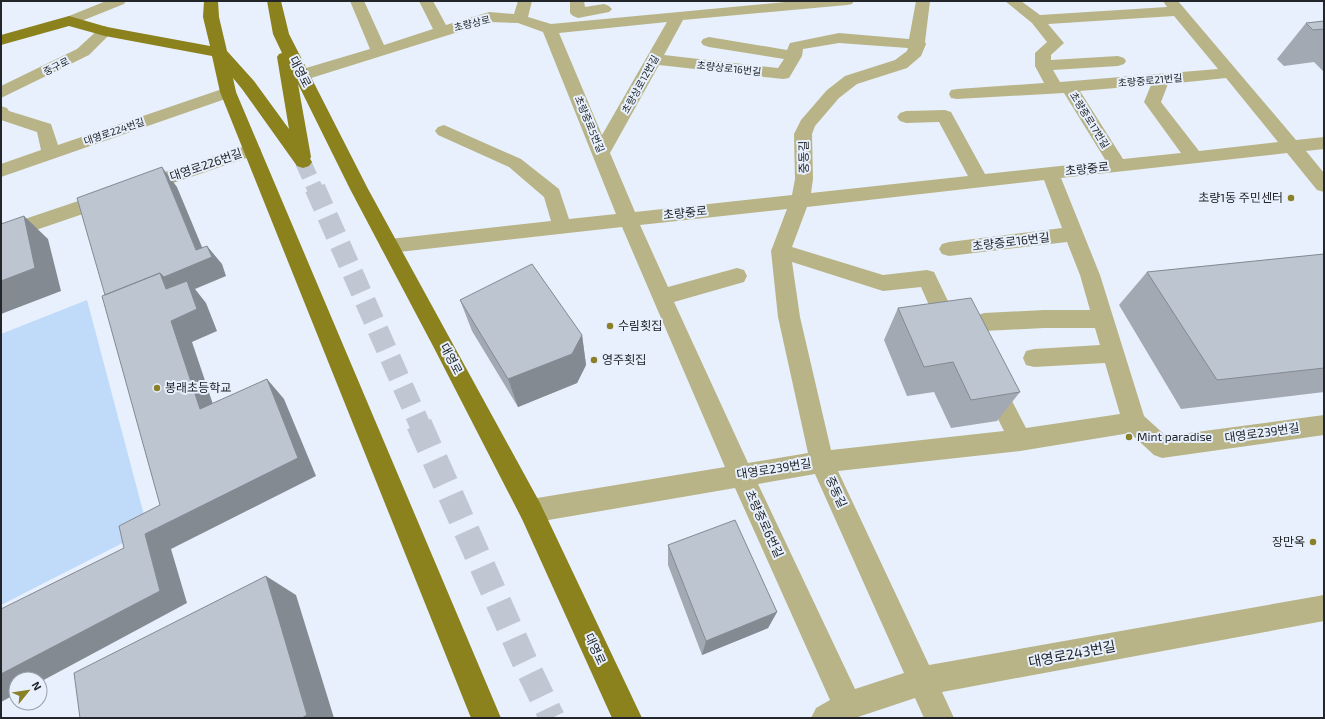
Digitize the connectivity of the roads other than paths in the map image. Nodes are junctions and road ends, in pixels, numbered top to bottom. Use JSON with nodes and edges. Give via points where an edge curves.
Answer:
{"nodes":[{"id":1,"x":119,"y":1,"type":"edge"},
{"id":2,"x":211,"y":1,"type":"edge"},
{"id":3,"x":274,"y":1,"type":"edge"},
{"id":4,"x":357,"y":1,"type":"edge"},
{"id":5,"x":426,"y":1,"type":"edge"},
{"id":6,"x":501,"y":1,"type":"edge"},
{"id":7,"x":525,"y":1,"type":"edge"},
{"id":8,"x":577,"y":1,"type":"edge"},
{"id":9,"x":848,"y":1,"type":"edge"},
{"id":10,"x":923,"y":1,"type":"edge"},
{"id":11,"x":1012,"y":1,"type":"edge"},
{"id":12,"x":722,"y":6,"type":"edge"},
{"id":13,"x":1175,"y":6,"type":"edge"},
{"id":14,"x":683,"y":10,"type":"edge"},
{"id":15,"x":513,"y":19,"type":"junction"},
{"id":16,"x":1037,"y":20,"type":"junction"},
{"id":17,"x":69,"y":21,"type":"junction"},
{"id":18,"x":615,"y":22,"type":"junction"},
{"id":19,"x":550,"y":29,"type":"junction"},
{"id":20,"x":105,"y":31,"type":"junction"},
{"id":21,"x":442,"y":32,"type":"junction"},
{"id":22,"x":282,"y":34,"type":"junction"},
{"id":23,"x":1,"y":40,"type":"edge"},
{"id":24,"x":709,"y":42,"type":"dead end"},
{"id":25,"x":918,"y":44,"type":"junction"},
{"id":26,"x":795,"y":51,"type":"junction"},
{"id":27,"x":379,"y":52,"type":"junction"},
{"id":28,"x":220,"y":53,"type":"junction"},
{"id":29,"x":654,"y":59,"type":"junction"},
{"id":30,"x":1118,"y":61,"type":"dead end"},
{"id":31,"x":1043,"y":66,"type":"junction"},
{"id":32,"x":1230,"y":73,"type":"junction"},
{"id":33,"x":302,"y":75,"type":"junction"},
{"id":34,"x":1162,"y":80,"type":"junction"},
{"id":35,"x":1062,"y":88,"type":"junction"},
{"id":36,"x":228,"y":92,"type":"junction"},
{"id":37,"x":1,"y":93,"type":"edge"},
{"id":38,"x":833,"y":94,"type":"junction"},
{"id":39,"x":957,"y":94,"type":"dead end"},
{"id":40,"x":805,"y":107,"type":"dead end"},
{"id":41,"x":1,"y":112,"type":"edge"},
{"id":42,"x":906,"y":118,"type":"dead end"},
{"id":43,"x":444,"y":131,"type":"dead end"},
{"id":44,"x":1324,"y":143,"type":"edge"},
{"id":45,"x":1291,"y":146,"type":"junction"},
{"id":46,"x":252,"y":150,"type":"junction"},
{"id":47,"x":602,"y":152,"type":"junction"},
{"id":48,"x":51,"y":153,"type":"junction"},
{"id":49,"x":1194,"y":157,"type":"junction"},
{"id":50,"x":1118,"y":166,"type":"junction"},
{"id":51,"x":1,"y":171,"type":"edge"},
{"id":52,"x":1050,"y":173,"type":"junction"},
{"id":53,"x":980,"y":181,"type":"junction"},
{"id":54,"x":1324,"y":185,"type":"edge"},
{"id":55,"x":800,"y":200,"type":"junction"},
{"id":56,"x":628,"y":219,"type":"junction"},
{"id":57,"x":562,"y":227,"type":"junction"},
{"id":58,"x":1073,"y":234,"type":"junction"},
{"id":59,"x":1,"y":235,"type":"edge"},
{"id":60,"x":390,"y":246,"type":"junction"},
{"id":61,"x":949,"y":249,"type":"dead end"},
{"id":62,"x":781,"y":251,"type":"junction"},
{"id":63,"x":737,"y":276,"type":"dead end"},
{"id":64,"x":662,"y":296,"type":"junction"},
{"id":65,"x":1103,"y":319,"type":"junction"},
{"id":66,"x":947,"y":322,"type":"edge"},
{"id":67,"x":984,"y":322,"type":"edge"},
{"id":68,"x":1113,"y":353,"type":"junction"},
{"id":69,"x":1034,"y":358,"type":"dead end"},
{"id":70,"x":983,"y":368,"type":"edge"},
{"id":71,"x":1134,"y":422,"type":"junction"},
{"id":72,"x":1324,"y":425,"type":"edge"},
{"id":73,"x":1020,"y":440,"type":"junction"},
{"id":74,"x":822,"y":462,"type":"junction"},
{"id":75,"x":741,"y":475,"type":"junction"},
{"id":76,"x":531,"y":511,"type":"junction"},
{"id":77,"x":1324,"y":608,"type":"edge"},
{"id":78,"x":922,"y":681,"type":"junction"},
{"id":79,"x":837,"y":712,"type":"edge"},
{"id":80,"x":486,"y":718,"type":"edge"},
{"id":81,"x":627,"y":718,"type":"edge"},
{"id":82,"x":939,"y":718,"type":"edge"}],
"edges":[{"from":1,"to":17,"type":"street"},
{"from":2,"to":28,"type":"main road","via":[[211,17]]},
{"from":3,"to":22,"type":"main road","name":"대영로"},
{"from":4,"to":27,"type":"street"},
{"from":5,"to":21,"type":"street"},
{"from":6,"to":15,"type":"street"},
{"from":7,"to":15,"type":"street"},
{"from":8,"to":18,"type":"street","via":[[578,13],[614,8]]},
{"from":9,"to":12,"type":"street","name":"초량상로"},
{"from":10,"to":25,"type":"street","name":"중동길"},
{"from":11,"to":16,"type":"street"},
{"from":12,"to":14,"type":"street","name":"초량상로"},
{"from":13,"to":16,"type":"street"},
{"from":13,"to":32,"type":"street"},
{"from":14,"to":18,"type":"street","name":"초량상로"},
{"from":14,"to":29,"type":"street","name":"초량상로12번길"},
{"from":15,"to":19,"type":"street","name":"초량상로"},
{"from":15,"to":21,"type":"street","name":"초량상로","via":[[489,17]]},
{"from":16,"to":31,"type":"street","via":[[1056,43],[1043,53]]},
{"from":17,"to":20,"type":"main road"},
{"from":17,"to":23,"type":"main road"},
{"from":18,"to":19,"type":"street","name":"초량상로"},
{"from":19,"to":47,"type":"street","name":"초량중로5번길"},
{"from":20,"to":28,"type":"main road"},
{"from":20,"to":37,"type":"street","name":"중구로","via":[[83,52]]},
{"from":21,"to":27,"type":"street","name":"초량상로"},
{"from":22,"to":28,"type":"main road","via":[[303,162],[248,84]]},
{"from":22,"to":33,"type":"main road","name":"대영로"},
{"from":24,"to":26,"type":"street","name":"초량상로16번길"},
{"from":25,"to":26,"type":"street","via":[[840,38]]},
{"from":25,"to":38,"type":"street","name":"중동길","via":[[915,53],[901,64],[851,80]]},
{"from":26,"to":29,"type":"street","name":"초량상로16번길","via":[[783,74]]},
{"from":27,"to":33,"type":"street","name":"초량상로"},
{"from":28,"to":36,"type":"main road"},
{"from":29,"to":47,"type":"street","name":"초량상로12번길"},
{"from":30,"to":31,"type":"street"},
{"from":31,"to":35,"type":"street","name":"초량중로17번길"},
{"from":32,"to":34,"type":"street","name":"초량중로21번길"},
{"from":32,"to":45,"type":"street"},
{"from":33,"to":60,"type":"main road","name":"대영로"},
{"from":34,"to":35,"type":"street","name":"초량중로21번길"},
{"from":34,"to":49,"type":"street","via":[[1152,102]]},
{"from":35,"to":39,"type":"street","name":"초량중로17번길"},
{"from":35,"to":50,"type":"street","name":"초량중로17번길"},
{"from":36,"to":46,"type":"main road"},
{"from":36,"to":48,"type":"street","name":"대영로224번길"},
{"from":38,"to":40,"type":"street","name":"중동길","via":[[820,93]]},
{"from":38,"to":55,"type":"street","name":"중동길","via":[[807,124],[803,134],[805,173]]},
{"from":41,"to":48,"type":"street","via":[[3,115],[45,128]]},
{"from":42,"to":53,"type":"street","via":[[945,116]]},
{"from":43,"to":57,"type":"street","via":[[514,163],[552,194]]},
{"from":44,"to":45,"type":"street","name":"초량중로"},
{"from":45,"to":49,"type":"street","name":"초량중로"},
{"from":45,"to":54,"type":"street"},
{"from":46,"to":59,"type":"street","name":"대영로226번길"},
{"from":46,"to":80,"type":"main road"},
{"from":47,"to":56,"type":"street","name":"초량중로5번길"},
{"from":48,"to":51,"type":"street","name":"대영로224번길"},
{"from":49,"to":50,"type":"street","name":"초량중로"},
{"from":50,"to":52,"type":"street","name":"초량중로"},
{"from":52,"to":53,"type":"street","name":"초량중로"},
{"from":52,"to":58,"type":"street"},
{"from":53,"to":55,"type":"street","name":"초량중로"},
{"from":55,"to":56,"type":"street","name":"초량중로"},
{"from":55,"to":62,"type":"street","name":"중동길"},
{"from":56,"to":57,"type":"street","name":"초량중로"},
{"from":56,"to":64,"type":"street","name":"초량중로6번길"},
{"from":57,"to":60,"type":"street","name":"초량중로"},
{"from":58,"to":61,"type":"street","name":"초량중로16번길"},
{"from":58,"to":65,"type":"street","via":[[1090,275]]},
{"from":60,"to":76,"type":"main road","name":"대영로"},
{"from":62,"to":66,"type":"street","via":[[883,283],[927,278]]},
{"from":62,"to":74,"type":"street","name":"중동길","via":[[789,317]]},
{"from":63,"to":64,"type":"street"},
{"from":64,"to":75,"type":"street","name":"초량중로6번길"},
{"from":65,"to":67,"type":"street"},
{"from":65,"to":68,"type":"street"},
{"from":68,"to":69,"type":"street"},
{"from":68,"to":71,"type":"street"},
{"from":70,"to":73,"type":"street"},
{"from":71,"to":72,"type":"street","name":"대영로239번길","via":[[1162,447]]},
{"from":71,"to":73,"type":"street","name":"대영로239번길"},
{"from":73,"to":74,"type":"street","name":"대영로239번길"},
{"from":74,"to":75,"type":"street","name":"대영로239번길"},
{"from":74,"to":78,"type":"street","name":"중동길"},
{"from":75,"to":76,"type":"street","name":"대영로239번길"},
{"from":75,"to":79,"type":"street","name":"초량중로6번길"},
{"from":76,"to":81,"type":"main road","name":"대영로"},
{"from":77,"to":78,"type":"street","name":"대영로243번길"},
{"from":78,"to":79,"type":"street","name":"대영로243번길"},
{"from":78,"to":82,"type":"street","name":"중동길"}]}
